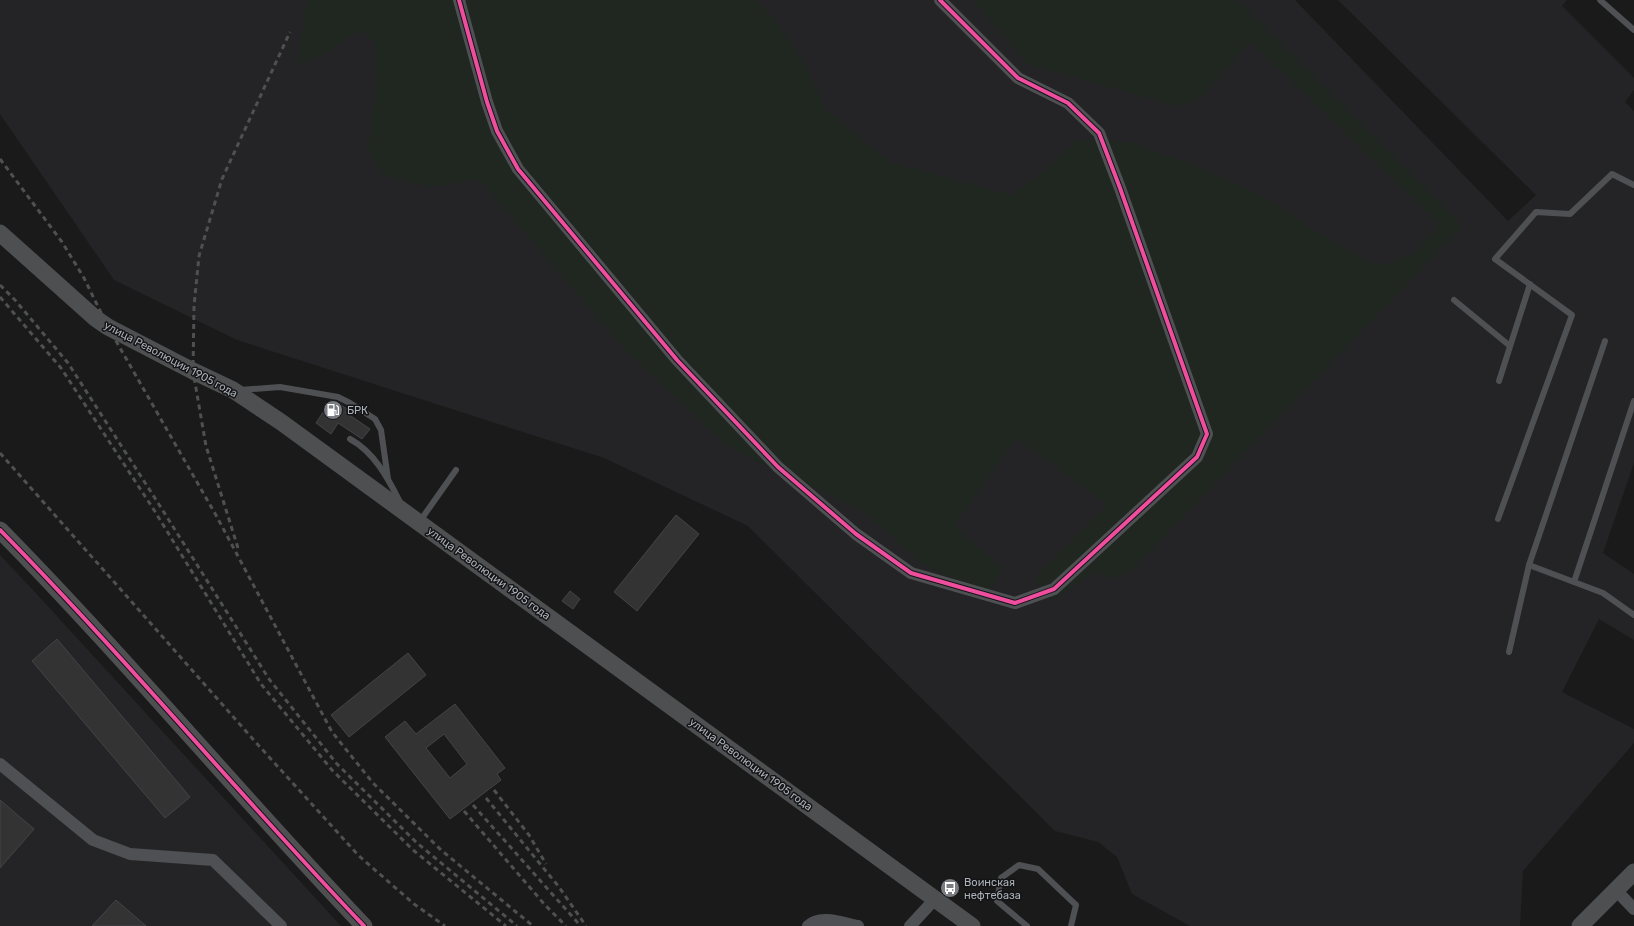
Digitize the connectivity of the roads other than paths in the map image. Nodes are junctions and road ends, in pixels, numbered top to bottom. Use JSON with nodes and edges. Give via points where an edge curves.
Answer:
{"nodes":[{"id":1,"x":459,"y":0,"type":"edge"},
{"id":2,"x":940,"y":0,"type":"edge"},
{"id":3,"x":1600,"y":0,"type":"edge"},
{"id":4,"x":1634,"y":30,"type":"edge"},
{"id":5,"x":1634,"y":184,"type":"edge"},
{"id":6,"x":0,"y":233,"type":"edge"},
{"id":7,"x":1530,"y":284,"type":"junction"},
{"id":8,"x":1454,"y":300,"type":"dead end"},
{"id":9,"x":1606,"y":341,"type":"dead end"},
{"id":10,"x":1510,"y":346,"type":"junction"},
{"id":11,"x":1499,"y":381,"type":"dead end"},
{"id":12,"x":233,"y":390,"type":"junction"},
{"id":13,"x":1634,"y":401,"type":"edge"},
{"id":14,"x":350,"y":439,"type":"dead end"},
{"id":15,"x":456,"y":470,"type":"dead end"},
{"id":16,"x":388,"y":479,"type":"junction"},
{"id":17,"x":405,"y":513,"type":"junction"},
{"id":18,"x":1498,"y":519,"type":"dead end"},
{"id":19,"x":419,"y":523,"type":"junction"},
{"id":20,"x":0,"y":530,"type":"edge"},
{"id":21,"x":1529,"y":566,"type":"junction"},
{"id":22,"x":1574,"y":582,"type":"junction"},
{"id":23,"x":1634,"y":615,"type":"edge"},
{"id":24,"x":1510,"y":652,"type":"dead end"},
{"id":25,"x":0,"y":764,"type":"edge"},
{"id":26,"x":1634,"y":872,"type":"edge"},
{"id":27,"x":1616,"y":890,"type":"junction"},
{"id":28,"x":935,"y":899,"type":"junction"},
{"id":29,"x":1634,"y":908,"type":"edge"},
{"id":30,"x":281,"y":926,"type":"edge"},
{"id":31,"x":364,"y":926,"type":"edge"},
{"id":32,"x":808,"y":926,"type":"edge"},
{"id":33,"x":858,"y":926,"type":"edge"},
{"id":34,"x":910,"y":926,"type":"edge"},
{"id":35,"x":972,"y":926,"type":"edge"},
{"id":36,"x":1027,"y":926,"type":"edge"},
{"id":37,"x":1071,"y":926,"type":"edge"},
{"id":38,"x":1580,"y":926,"type":"edge"}],
"edges":[{"from":1,"to":2,"type":"street","via":[[497,131],[518,169],[677,360],[778,467],[856,534],[911,573],[1015,603],[1054,589],[1197,457],[1207,434],[1099,133],[1068,103],[1018,78]]},
{"from":3,"to":4,"type":"lane"},
{"from":5,"to":7,"type":"lane","via":[[1612,174],[1570,214],[1536,212],[1496,260]]},
{"from":6,"to":12,"type":"main road","name":"улица Революции 1905 года","via":[[108,327]]},
{"from":7,"to":10,"type":"lane"},
{"from":7,"to":18,"type":"lane","via":[[1572,315]]},
{"from":8,"to":10,"type":"lane"},
{"from":9,"to":21,"type":"lane"},
{"from":10,"to":11,"type":"lane"},
{"from":12,"to":16,"type":"lane","via":[[280,387],[338,397],[350,403],[375,419],[381,430]]},
{"from":12,"to":17,"type":"main road","name":"улица Революции 1905 года"},
{"from":13,"to":22,"type":"lane"},
{"from":14,"to":16,"type":"lane","via":[[369,453]]},
{"from":15,"to":19,"type":"lane"},
{"from":16,"to":17,"type":"lane"},
{"from":17,"to":19,"type":"main road","name":"улица Революции 1905 года"},
{"from":19,"to":28,"type":"main road","name":"улица Революции 1905 года"},
{"from":20,"to":31,"type":"main road","via":[[61,592],[310,870]]},
{"from":21,"to":22,"type":"lane"},
{"from":21,"to":24,"type":"lane"},
{"from":22,"to":23,"type":"lane","via":[[1603,593]]},
{"from":25,"to":30,"type":"street","via":[[93,840],[130,854],[213,860]]},
{"from":26,"to":27,"type":"main road"},
{"from":27,"to":29,"type":"street"},
{"from":27,"to":38,"type":"main road"},
{"from":28,"to":34,"type":"street"},
{"from":28,"to":35,"type":"main road","name":"улица Революции 1905 года"},
{"from":32,"to":33,"type":"street","via":[[823,920]]},
{"from":36,"to":37,"type":"lane","via":[[997,901],[1001,878],[1019,865],[1038,869],[1076,904]]}]}
